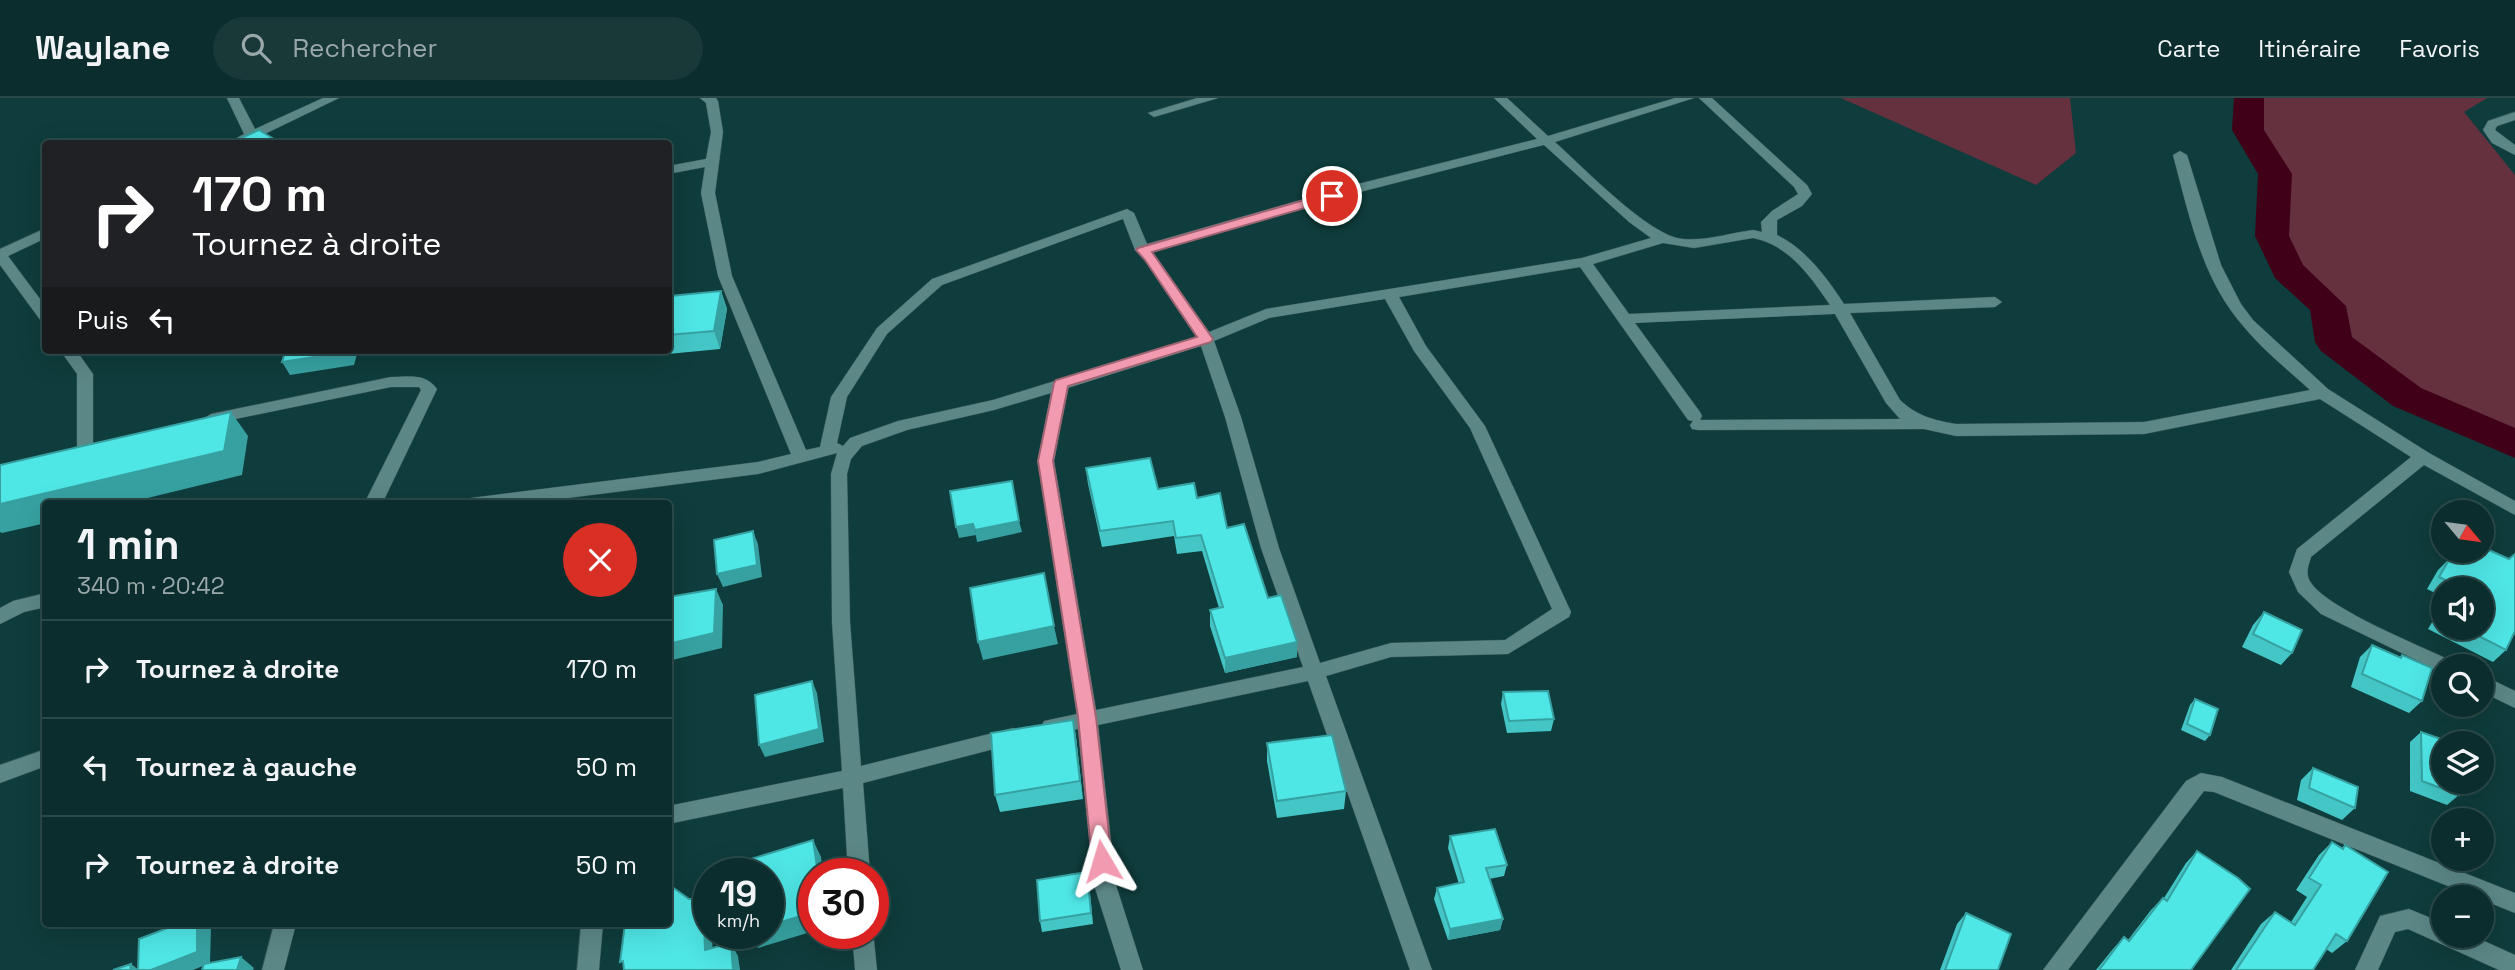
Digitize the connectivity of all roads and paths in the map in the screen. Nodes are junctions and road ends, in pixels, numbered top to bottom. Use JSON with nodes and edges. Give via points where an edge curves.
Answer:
{"nodes":[{"id":1,"x":233,"y":98,"type":"edge"},
{"id":2,"x":333,"y":98,"type":"edge"},
{"id":3,"x":706,"y":98,"type":"edge"},
{"id":4,"x":1212,"y":98,"type":"edge"},
{"id":5,"x":1500,"y":98,"type":"edge"},
{"id":6,"x":1688,"y":98,"type":"edge"},
{"id":7,"x":1705,"y":98,"type":"edge"},
{"id":8,"x":1153,"y":113,"type":"dead end"},
{"id":9,"x":2515,"y":116,"type":"edge"},
{"id":10,"x":251,"y":134,"type":"junction"},
{"id":11,"x":240,"y":140,"type":"edge"},
{"id":12,"x":1545,"y":141,"type":"junction"},
{"id":13,"x":2515,"y":151,"type":"edge"},
{"id":14,"x":2180,"y":155,"type":"dead end"},
{"id":15,"x":713,"y":162,"type":"junction"},
{"id":16,"x":672,"y":169,"type":"edge"},
{"id":17,"x":42,"y":234,"type":"edge"},
{"id":18,"x":1770,"y":236,"type":"junction"},
{"id":19,"x":1661,"y":239,"type":"junction"},
{"id":20,"x":1142,"y":250,"type":"junction"},
{"id":21,"x":0,"y":254,"type":"edge"},
{"id":22,"x":1584,"y":262,"type":"junction"},
{"id":23,"x":1390,"y":294,"type":"junction"},
{"id":24,"x":1995,"y":302,"type":"dead end"},
{"id":25,"x":1839,"y":308,"type":"junction"},
{"id":26,"x":42,"y":312,"type":"edge"},
{"id":27,"x":1625,"y":319,"type":"junction"},
{"id":28,"x":1206,"y":339,"type":"junction"},
{"id":29,"x":71,"y":354,"type":"edge"},
{"id":30,"x":1061,"y":383,"type":"junction"},
{"id":31,"x":2322,"y":393,"type":"junction"},
{"id":32,"x":192,"y":424,"type":"edge"},
{"id":33,"x":1924,"y":424,"type":"junction"},
{"id":34,"x":856,"y":442,"type":"junction"},
{"id":35,"x":827,"y":450,"type":"junction"},
{"id":36,"x":86,"y":454,"type":"edge"},
{"id":37,"x":801,"y":457,"type":"junction"},
{"id":38,"x":2423,"y":457,"type":"junction"},
{"id":39,"x":619,"y":495,"type":"edge"},
{"id":40,"x":375,"y":500,"type":"edge"},
{"id":41,"x":537,"y":500,"type":"edge"},
{"id":42,"x":2515,"y":509,"type":"edge"},
{"id":43,"x":42,"y":601,"type":"edge"},
{"id":44,"x":0,"y":617,"type":"edge"},
{"id":45,"x":2431,"y":659,"type":"edge"},
{"id":46,"x":1314,"y":672,"type":"junction"},
{"id":47,"x":2494,"y":689,"type":"edge"},
{"id":48,"x":2515,"y":699,"type":"edge"},
{"id":49,"x":1087,"y":717,"type":"junction"},
{"id":50,"x":42,"y":758,"type":"edge"},
{"id":51,"x":0,"y":774,"type":"edge"},
{"id":52,"x":853,"y":778,"type":"junction"},
{"id":53,"x":672,"y":814,"type":"edge"},
{"id":54,"x":858,"y":858,"type":"edge"},
{"id":55,"x":2515,"y":903,"type":"edge"},
{"id":56,"x":284,"y":927,"type":"edge"},
{"id":57,"x":592,"y":927,"type":"edge"},
{"id":58,"x":2431,"y":929,"type":"edge"},
{"id":59,"x":2473,"y":948,"type":"edge"},
{"id":60,"x":864,"y":949,"type":"edge"},
{"id":61,"x":2515,"y":967,"type":"edge"},
{"id":62,"x":273,"y":970,"type":"edge"},
{"id":63,"x":588,"y":970,"type":"edge"},
{"id":64,"x":866,"y":970,"type":"edge"},
{"id":65,"x":1132,"y":970,"type":"edge"},
{"id":66,"x":1420,"y":970,"type":"edge"},
{"id":67,"x":2054,"y":970,"type":"edge"},
{"id":68,"x":2366,"y":970,"type":"edge"}],
"edges":[{"from":1,"to":10,"type":"street"},
{"from":2,"to":10,"type":"street"},
{"from":3,"to":15,"type":"street","via":[[712,101],[717,132]]},
{"from":4,"to":8,"type":"street"},
{"from":5,"to":12,"type":"street"},
{"from":6,"to":12,"type":"street"},
{"from":7,"to":18,"type":"street","via":[[1805,194],[1801,202],[1774,213],[1768,222]]},
{"from":9,"to":13,"type":"street","via":[[2492,124],[2489,130]]},
{"from":10,"to":11,"type":"street"},
{"from":12,"to":19,"type":"street"},
{"from":12,"to":20,"type":"street"},
{"from":14,"to":31,"type":"street","via":[[2200,231],[2231,299],[2247,322]]},
{"from":15,"to":16,"type":"street"},
{"from":15,"to":37,"type":"street","via":[[708,193],[725,276]]},
{"from":17,"to":21,"type":"street"},
{"from":18,"to":19,"type":"street","via":[[1686,244]]},
{"from":18,"to":25,"type":"street","via":[[1787,244],[1828,287]]},
{"from":19,"to":22,"type":"street"},
{"from":20,"to":28,"type":"street"},
{"from":20,"to":35,"type":"street","via":[[1127,213],[937,282],[882,331],[839,397]]},
{"from":21,"to":26,"type":"street"},
{"from":22,"to":23,"type":"street"},
{"from":22,"to":27,"type":"street"},
{"from":23,"to":28,"type":"street","via":[[1266,314]]},
{"from":23,"to":46,"type":"street","via":[[1419,348],[1477,426],[1562,612],[1508,646],[1391,650]]},
{"from":24,"to":25,"type":"street"},
{"from":25,"to":27,"type":"street"},
{"from":25,"to":33,"type":"street","via":[[1894,403]]},
{"from":27,"to":33,"type":"street","via":[[1696,420]]},
{"from":28,"to":30,"type":"street"},
{"from":28,"to":46,"type":"street","via":[[1270,548]]},
{"from":29,"to":36,"type":"street","via":[[85,374]]},
{"from":30,"to":34,"type":"street"},
{"from":30,"to":49,"type":"street","via":[[1046,461]]},
{"from":31,"to":33,"type":"street","via":[[2144,428],[1956,429]]},
{"from":31,"to":38,"type":"street"},
{"from":32,"to":40,"type":"street","via":[[391,382],[423,382],[429,389]]},
{"from":34,"to":35,"type":"street"},
{"from":34,"to":52,"type":"street","via":[[843,457],[839,474],[841,622]]},
{"from":35,"to":37,"type":"street"},
{"from":37,"to":39,"type":"street"},
{"from":38,"to":42,"type":"street"},
{"from":38,"to":45,"type":"street","via":[[2303,554],[2298,572],[2304,587],[2328,609]]},
{"from":39,"to":41,"type":"street"},
{"from":43,"to":44,"type":"street"},
{"from":46,"to":49,"type":"street"},
{"from":46,"to":66,"type":"street"},
{"from":47,"to":48,"type":"street"},
{"from":49,"to":52,"type":"street"},
{"from":49,"to":65,"type":"street","via":[[1105,885]]},
{"from":50,"to":51,"type":"street"},
{"from":52,"to":53,"type":"street"},
{"from":52,"to":54,"type":"street"},
{"from":55,"to":67,"type":"street","via":[[2216,783],[2201,782]]},
{"from":56,"to":62,"type":"street"},
{"from":57,"to":63,"type":"street"},
{"from":58,"to":68,"type":"street","via":[[2409,919],[2388,923]]},
{"from":59,"to":61,"type":"street"},
{"from":60,"to":64,"type":"street"}]}
